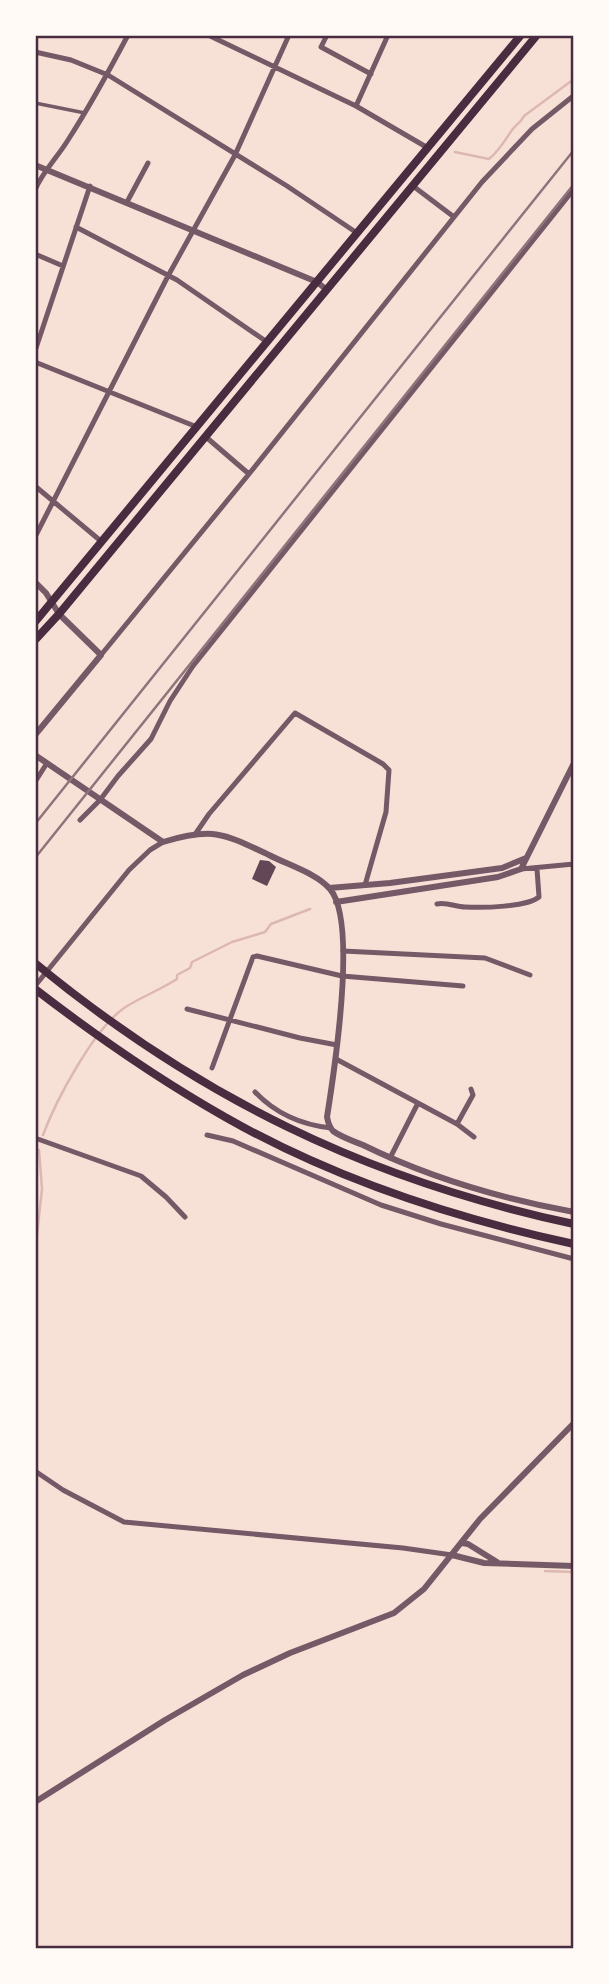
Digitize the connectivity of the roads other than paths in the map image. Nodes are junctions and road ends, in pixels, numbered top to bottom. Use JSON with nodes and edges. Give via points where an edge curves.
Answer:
{"nodes":[{"id":1,"x":128,"y":35,"type":"edge"},
{"id":2,"x":208,"y":35,"type":"edge"},
{"id":3,"x":289,"y":35,"type":"edge"},
{"id":4,"x":327,"y":35,"type":"edge"},
{"id":5,"x":388,"y":35,"type":"edge"},
{"id":6,"x":521,"y":35,"type":"edge"},
{"id":7,"x":537,"y":35,"type":"edge"},
{"id":8,"x":35,"y":52,"type":"edge"},
{"id":9,"x":273,"y":68,"type":"junction"},
{"id":10,"x":371,"y":74,"type":"junction"},
{"id":11,"x":108,"y":75,"type":"junction"},
{"id":12,"x":572,"y":97,"type":"dead end"},
{"id":13,"x":35,"y":103,"type":"edge"},
{"id":14,"x":356,"y":106,"type":"junction"},
{"id":15,"x":86,"y":113,"type":"junction"},
{"id":16,"x":428,"y":148,"type":"junction"},
{"id":17,"x":235,"y":155,"type":"junction"},
{"id":18,"x":148,"y":163,"type":"dead end"},
{"id":19,"x":35,"y":165,"type":"edge"},
{"id":20,"x":46,"y":169,"type":"junction"},
{"id":21,"x":90,"y":186,"type":"junction"},
{"id":22,"x":413,"y":186,"type":"junction"},
{"id":23,"x":574,"y":189,"type":"edge"},
{"id":24,"x":35,"y":190,"type":"edge"},
{"id":25,"x":127,"y":202,"type":"junction"},
{"id":26,"x":454,"y":217,"type":"junction"},
{"id":27,"x":76,"y":227,"type":"junction"},
{"id":28,"x":193,"y":231,"type":"junction"},
{"id":29,"x":357,"y":233,"type":"junction"},
{"id":30,"x":35,"y":254,"type":"edge"},
{"id":31,"x":63,"y":266,"type":"junction"},
{"id":32,"x":168,"y":276,"type":"junction"},
{"id":33,"x":317,"y":282,"type":"junction"},
{"id":34,"x":327,"y":290,"type":"junction"},
{"id":35,"x":267,"y":342,"type":"junction"},
{"id":36,"x":35,"y":351,"type":"edge"},
{"id":37,"x":35,"y":362,"type":"edge"},
{"id":38,"x":111,"y":393,"type":"junction"},
{"id":39,"x":197,"y":427,"type":"junction"},
{"id":40,"x":206,"y":437,"type":"junction"},
{"id":41,"x":249,"y":474,"type":"junction"},
{"id":42,"x":35,"y":486,"type":"edge"},
{"id":43,"x":54,"y":502,"type":"junction"},
{"id":44,"x":35,"y":537,"type":"edge"},
{"id":45,"x":102,"y":542,"type":"junction"},
{"id":46,"x":35,"y":582,"type":"edge"},
{"id":47,"x":52,"y":603,"type":"junction"},
{"id":48,"x":59,"y":614,"type":"junction"},
{"id":49,"x":35,"y":622,"type":"edge"},
{"id":50,"x":35,"y":640,"type":"edge"},
{"id":51,"x":101,"y":655,"type":"junction"},
{"id":52,"x":35,"y":734,"type":"edge"},
{"id":53,"x":35,"y":755,"type":"edge"},
{"id":54,"x":47,"y":763,"type":"junction"},
{"id":55,"x":574,"y":763,"type":"edge"},
{"id":56,"x":35,"y":782,"type":"edge"},
{"id":57,"x":100,"y":800,"type":"junction"},
{"id":58,"x":80,"y":820,"type":"dead end"},
{"id":59,"x":197,"y":833,"type":"junction"},
{"id":60,"x":163,"y":842,"type":"junction"},
{"id":61,"x":528,"y":857,"type":"junction"},
{"id":62,"x":574,"y":864,"type":"edge"},
{"id":63,"x":521,"y":869,"type":"junction"},
{"id":64,"x":537,"y":869,"type":"junction"},
{"id":65,"x":365,"y":885,"type":"junction"},
{"id":66,"x":329,"y":888,"type":"junction"},
{"id":67,"x":336,"y":902,"type":"junction"},
{"id":68,"x":437,"y":904,"type":"dead end"},
{"id":69,"x":343,"y":951,"type":"junction"},
{"id":70,"x":35,"y":964,"type":"edge"},
{"id":71,"x":530,"y":975,"type":"dead end"},
{"id":72,"x":342,"y":976,"type":"junction"},
{"id":73,"x":463,"y":986,"type":"dead end"},
{"id":74,"x":35,"y":988,"type":"edge"},
{"id":75,"x":187,"y":1009,"type":"dead end"},
{"id":76,"x":231,"y":1019,"type":"junction"},
{"id":77,"x":337,"y":1045,"type":"junction"},
{"id":78,"x":336,"y":1059,"type":"junction"},
{"id":79,"x":212,"y":1068,"type":"dead end"},
{"id":80,"x":471,"y":1089,"type":"dead end"},
{"id":81,"x":256,"y":1092,"type":"dead end"},
{"id":82,"x":418,"y":1103,"type":"junction"},
{"id":83,"x":457,"y":1124,"type":"junction"},
{"id":84,"x":331,"y":1128,"type":"junction"},
{"id":85,"x":207,"y":1135,"type":"dead end"},
{"id":86,"x":474,"y":1137,"type":"dead end"},
{"id":87,"x":35,"y":1138,"type":"edge"},
{"id":88,"x":390,"y":1158,"type":"junction"},
{"id":89,"x":574,"y":1212,"type":"edge"},
{"id":90,"x":185,"y":1217,"type":"dead end"},
{"id":91,"x":574,"y":1224,"type":"edge"},
{"id":92,"x":574,"y":1244,"type":"edge"},
{"id":93,"x":574,"y":1259,"type":"edge"},
{"id":94,"x":574,"y":1423,"type":"edge"},
{"id":95,"x":35,"y":1471,"type":"edge"},
{"id":96,"x":461,"y":1542,"type":"junction"},
{"id":97,"x":452,"y":1555,"type":"junction"},
{"id":98,"x":499,"y":1563,"type":"junction"},
{"id":99,"x":574,"y":1566,"type":"edge"},
{"id":100,"x":35,"y":1802,"type":"edge"}],
"edges":[{"from":1,"to":11,"type":"street"},
{"from":2,"to":9,"type":"street"},
{"from":3,"to":9,"type":"street"},
{"from":4,"to":10,"type":"street","via":[[320,47]]},
{"from":5,"to":10,"type":"street"},
{"from":6,"to":16,"type":"main road"},
{"from":7,"to":22,"type":"main road"},
{"from":8,"to":11,"type":"street"},
{"from":9,"to":14,"type":"street"},
{"from":9,"to":17,"type":"street"},
{"from":10,"to":14,"type":"street"},
{"from":11,"to":15,"type":"street"},
{"from":11,"to":17,"type":"street"},
{"from":12,"to":26,"type":"street","via":[[518,143]]},
{"from":13,"to":15,"type":"street"},
{"from":14,"to":16,"type":"street"},
{"from":15,"to":20,"type":"street"},
{"from":16,"to":29,"type":"main road"},
{"from":17,"to":28,"type":"street"},
{"from":17,"to":29,"type":"street"},
{"from":18,"to":25,"type":"street"},
{"from":19,"to":20,"type":"street"},
{"from":20,"to":21,"type":"street"},
{"from":20,"to":24,"type":"street"},
{"from":21,"to":25,"type":"street"},
{"from":21,"to":27,"type":"street"},
{"from":22,"to":26,"type":"street"},
{"from":22,"to":34,"type":"main road"},
{"from":23,"to":57,"type":"street","via":[[193,666],[151,739]]},
{"from":25,"to":28,"type":"street"},
{"from":26,"to":41,"type":"street"},
{"from":27,"to":31,"type":"street"},
{"from":27,"to":32,"type":"street"},
{"from":28,"to":32,"type":"street"},
{"from":28,"to":33,"type":"street"},
{"from":29,"to":33,"type":"main road"},
{"from":30,"to":31,"type":"street"},
{"from":31,"to":36,"type":"street"},
{"from":32,"to":35,"type":"street"},
{"from":32,"to":38,"type":"street"},
{"from":33,"to":34,"type":"street"},
{"from":33,"to":35,"type":"main road"},
{"from":34,"to":40,"type":"main road"},
{"from":35,"to":39,"type":"main road"},
{"from":37,"to":38,"type":"street"},
{"from":38,"to":39,"type":"street"},
{"from":38,"to":43,"type":"street"},
{"from":39,"to":45,"type":"main road"},
{"from":40,"to":41,"type":"street"},
{"from":40,"to":48,"type":"main road"},
{"from":41,"to":51,"type":"street"},
{"from":42,"to":43,"type":"street"},
{"from":43,"to":44,"type":"street"},
{"from":43,"to":45,"type":"street"},
{"from":45,"to":47,"type":"main road"},
{"from":46,"to":47,"type":"street"},
{"from":47,"to":48,"type":"street"},
{"from":47,"to":49,"type":"main road"},
{"from":48,"to":50,"type":"main road"},
{"from":48,"to":51,"type":"street"},
{"from":51,"to":52,"type":"street"},
{"from":53,"to":54,"type":"street"},
{"from":54,"to":56,"type":"street"},
{"from":54,"to":57,"type":"street"},
{"from":55,"to":61,"type":"street"},
{"from":57,"to":58,"type":"street"},
{"from":57,"to":60,"type":"street"},
{"from":59,"to":60,"type":"street"},
{"from":59,"to":65,"type":"street","via":[[295,713],[389,770],[386,812]]},
{"from":59,"to":66,"type":"street","via":[[218,834],[250,846]]},
{"from":60,"to":74,"type":"street","via":[[129,870]]},
{"from":61,"to":63,"type":"street"},
{"from":61,"to":65,"type":"street","via":[[502,868]]},
{"from":62,"to":64,"type":"street"},
{"from":63,"to":64,"type":"street"},
{"from":63,"to":67,"type":"street","via":[[498,877]]},
{"from":64,"to":68,"type":"street","via":[[539,897],[534,901],[466,907]]},
{"from":65,"to":66,"type":"street"},
{"from":66,"to":67,"type":"street"},
{"from":67,"to":69,"type":"street"},
{"from":69,"to":71,"type":"street","via":[[485,958]]},
{"from":69,"to":72,"type":"street"},
{"from":70,"to":91,"type":"main road","via":[[114,1025],[213,1089],[324,1144],[384,1171],[467,1198]]},
{"from":72,"to":73,"type":"street"},
{"from":72,"to":76,"type":"street","via":[[253,957]]},
{"from":72,"to":77,"type":"street"},
{"from":74,"to":92,"type":"main road","via":[[100,1039],[226,1118],[321,1164],[459,1215]]},
{"from":75,"to":76,"type":"street"},
{"from":76,"to":77,"type":"street"},
{"from":76,"to":79,"type":"street"},
{"from":77,"to":78,"type":"street"},
{"from":78,"to":82,"type":"street"},
{"from":78,"to":84,"type":"street","via":[[327,1116]]},
{"from":80,"to":83,"type":"street","via":[[473,1095]]},
{"from":81,"to":84,"type":"street","via":[[277,1111]]},
{"from":82,"to":83,"type":"street"},
{"from":82,"to":88,"type":"street"},
{"from":83,"to":86,"type":"street"},
{"from":84,"to":88,"type":"street"},
{"from":85,"to":93,"type":"street","via":[[233,1141],[381,1205]]},
{"from":87,"to":90,"type":"street","via":[[141,1176]]},
{"from":88,"to":89,"type":"street","via":[[499,1195]]},
{"from":94,"to":96,"type":"street"},
{"from":95,"to":97,"type":"street","via":[[124,1522]]},
{"from":96,"to":97,"type":"street"},
{"from":96,"to":98,"type":"street"},
{"from":97,"to":98,"type":"street"},
{"from":97,"to":100,"type":"street","via":[[418,1595],[394,1613],[243,1675]]},
{"from":98,"to":99,"type":"street"}]}
